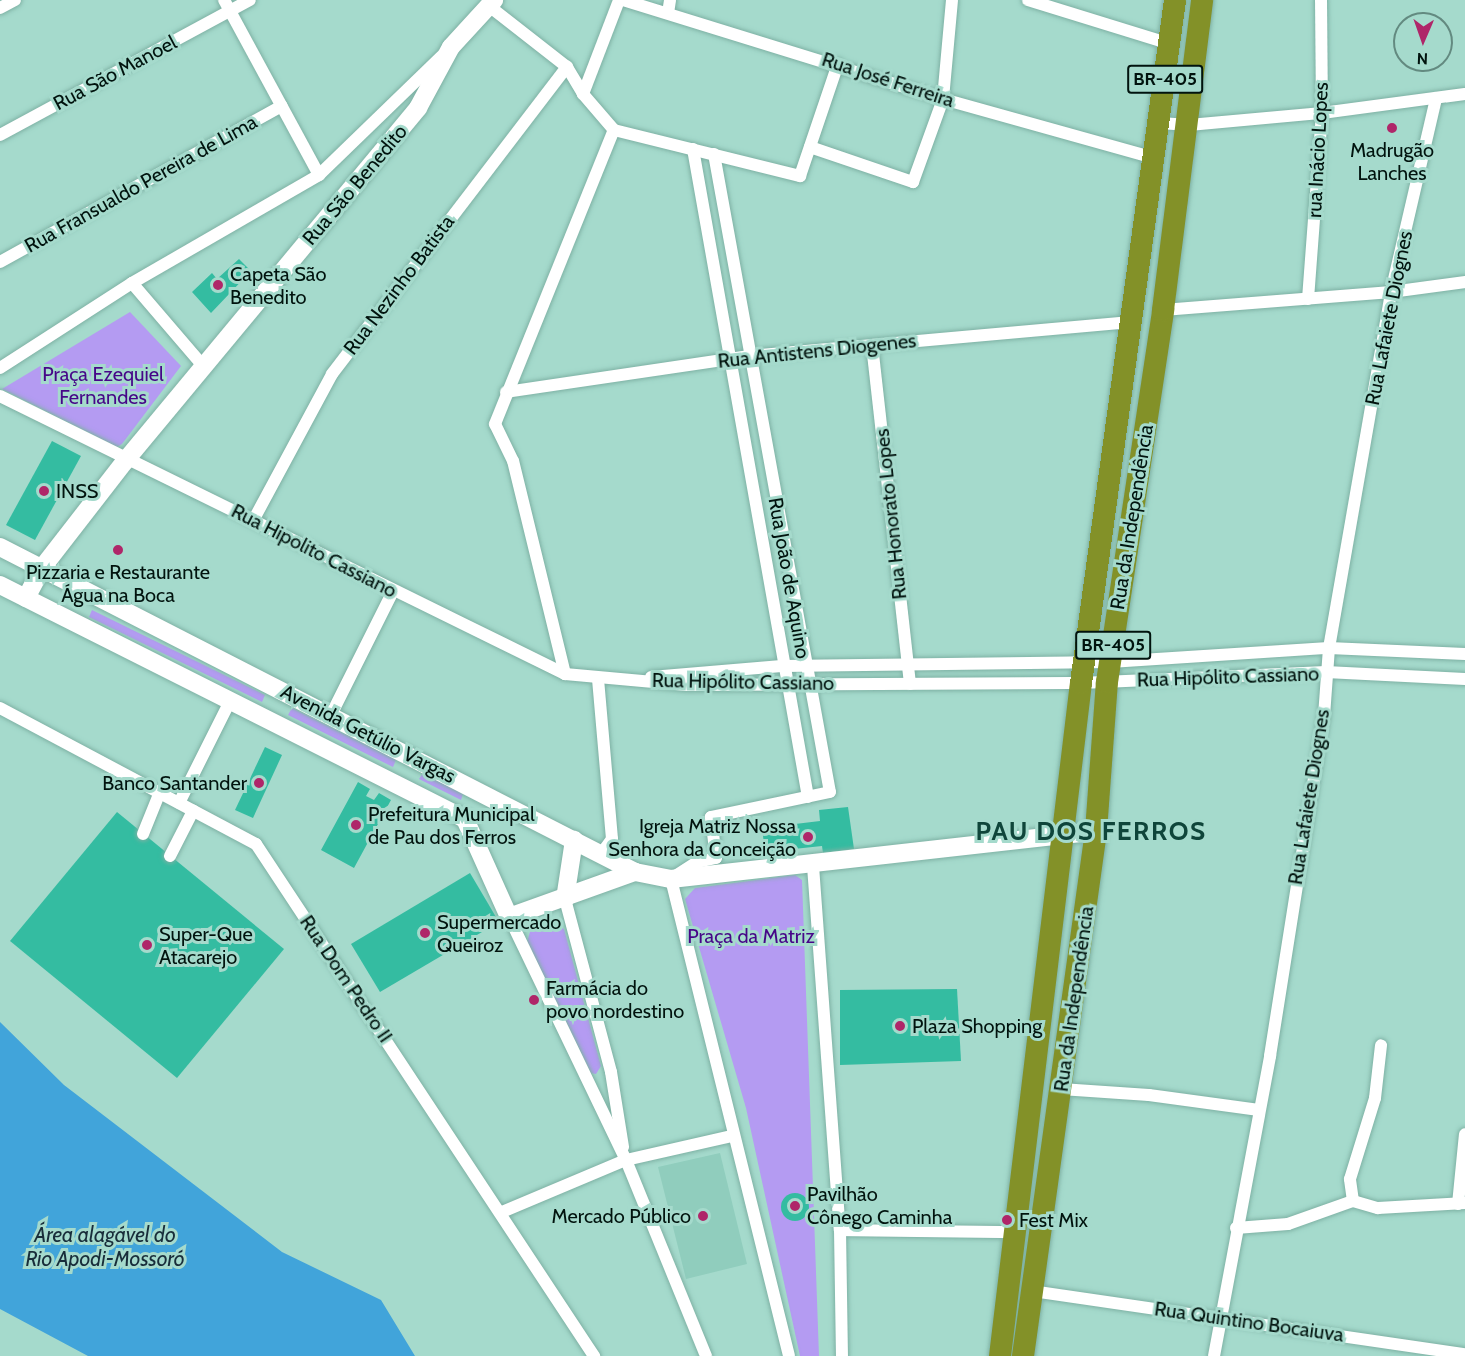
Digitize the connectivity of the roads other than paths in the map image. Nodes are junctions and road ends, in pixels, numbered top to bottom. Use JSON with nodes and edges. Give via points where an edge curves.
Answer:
{"nodes":[{"id":1,"x":15,"y":0,"type":"edge"},
{"id":2,"x":250,"y":0,"type":"edge"},
{"id":3,"x":621,"y":0,"type":"edge"},
{"id":4,"x":670,"y":0,"type":"edge"},
{"id":5,"x":952,"y":0,"type":"edge"},
{"id":6,"x":1028,"y":0,"type":"edge"},
{"id":7,"x":1175,"y":0,"type":"edge"},
{"id":8,"x":1202,"y":0,"type":"edge"},
{"id":9,"x":1321,"y":0,"type":"edge"},
{"id":10,"x":492,"y":3,"type":"edge"},
{"id":11,"x":227,"y":5,"type":"edge"},
{"id":12,"x":0,"y":8,"type":"edge"},
{"id":13,"x":668,"y":13,"type":"junction"},
{"id":14,"x":1170,"y":44,"type":"junction"},
{"id":15,"x":451,"y":47,"type":"junction"},
{"id":16,"x":838,"y":64,"type":"junction"},
{"id":17,"x":567,"y":67,"type":"junction"},
{"id":18,"x":583,"y":94,"type":"junction"},
{"id":19,"x":1465,"y":94,"type":"edge"},
{"id":20,"x":1436,"y":98,"type":"junction"},
{"id":21,"x":943,"y":99,"type":"junction"},
{"id":22,"x":282,"y":106,"type":"junction"},
{"id":23,"x":1322,"y":113,"type":"junction"},
{"id":24,"x":1160,"y":123,"type":"junction"},
{"id":25,"x":1188,"y":125,"type":"junction"},
{"id":26,"x":614,"y":130,"type":"junction"},
{"id":27,"x":0,"y":135,"type":"edge"},
{"id":28,"x":810,"y":147,"type":"junction"},
{"id":29,"x":693,"y":149,"type":"junction"},
{"id":30,"x":714,"y":154,"type":"junction"},
{"id":31,"x":1154,"y":158,"type":"junction"},
{"id":32,"x":319,"y":175,"type":"junction"},
{"id":33,"x":0,"y":262,"type":"edge"},
{"id":34,"x":1465,"y":282,"type":"edge"},
{"id":35,"x":132,"y":283,"type":"junction"},
{"id":36,"x":1391,"y":292,"type":"junction"},
{"id":37,"x":1308,"y":299,"type":"junction"},
{"id":38,"x":1163,"y":310,"type":"junction"},
{"id":39,"x":1130,"y":322,"type":"junction"},
{"id":40,"x":872,"y":345,"type":"junction"},
{"id":41,"x":750,"y":356,"type":"junction"},
{"id":42,"x":729,"y":359,"type":"junction"},
{"id":43,"x":204,"y":367,"type":"junction"},
{"id":44,"x":0,"y":368,"type":"edge"},
{"id":45,"x":506,"y":392,"type":"junction"},
{"id":46,"x":0,"y":396,"type":"edge"},
{"id":47,"x":125,"y":461,"type":"junction"},
{"id":48,"x":254,"y":519,"type":"junction"},
{"id":49,"x":0,"y":547,"type":"edge"},
{"id":50,"x":42,"y":568,"type":"junction"},
{"id":51,"x":0,"y":585,"type":"edge"},
{"id":52,"x":393,"y":591,"type":"junction"},
{"id":53,"x":26,"y":598,"type":"junction"},
{"id":54,"x":1329,"y":648,"type":"junction"},
{"id":55,"x":1465,"y":654,"type":"edge"},
{"id":56,"x":908,"y":664,"type":"junction"},
{"id":57,"x":782,"y":666,"type":"junction"},
{"id":58,"x":805,"y":666,"type":"junction"},
{"id":59,"x":1108,"y":672,"type":"junction"},
{"id":60,"x":1326,"y":672,"type":"junction"},
{"id":61,"x":1083,"y":673,"type":"junction"},
{"id":62,"x":565,"y":675,"type":"junction"},
{"id":63,"x":1465,"y":679,"type":"edge"},
{"id":64,"x":598,"y":680,"type":"junction"},
{"id":65,"x":635,"y":680,"type":"junction"},
{"id":66,"x":910,"y":684,"type":"junction"},
{"id":67,"x":787,"y":685,"type":"junction"},
{"id":68,"x":808,"y":685,"type":"junction"},
{"id":69,"x":230,"y":701,"type":"junction"},
{"id":70,"x":0,"y":708,"type":"edge"},
{"id":71,"x":331,"y":715,"type":"junction"},
{"id":72,"x":160,"y":792,"type":"junction"},
{"id":73,"x":808,"y":797,"type":"junction"},
{"id":74,"x":179,"y":803,"type":"junction"},
{"id":75,"x":193,"y":811,"type":"junction"},
{"id":76,"x":1096,"y":831,"type":"junction"},
{"id":77,"x":143,"y":834,"type":"dead end"},
{"id":78,"x":1064,"y":835,"type":"junction"},
{"id":79,"x":574,"y":840,"type":"junction"},
{"id":80,"x":601,"y":854,"type":"junction"},
{"id":81,"x":170,"y":856,"type":"dead end"},
{"id":82,"x":813,"y":866,"type":"junction"},
{"id":83,"x":635,"y":872,"type":"junction"},
{"id":84,"x":672,"y":879,"type":"junction"},
{"id":85,"x":565,"y":899,"type":"junction"},
{"id":86,"x":509,"y":917,"type":"junction"},
{"id":87,"x":1380,"y":1045,"type":"dead end"},
{"id":88,"x":1061,"y":1089,"type":"junction"},
{"id":89,"x":1259,"y":1110,"type":"junction"},
{"id":90,"x":1465,"y":1134,"type":"edge"},
{"id":91,"x":732,"y":1136,"type":"junction"},
{"id":92,"x":626,"y":1160,"type":"junction"},
{"id":93,"x":1353,"y":1201,"type":"junction"},
{"id":94,"x":1462,"y":1204,"type":"edge"},
{"id":95,"x":502,"y":1212,"type":"junction"},
{"id":96,"x":1236,"y":1228,"type":"junction"},
{"id":97,"x":840,"y":1230,"type":"junction"},
{"id":98,"x":1014,"y":1232,"type":"junction"},
{"id":99,"x":1032,"y":1291,"type":"junction"},
{"id":100,"x":1219,"y":1318,"type":"junction"},
{"id":101,"x":1465,"y":1354,"type":"edge"},
{"id":102,"x":594,"y":1356,"type":"edge"},
{"id":103,"x":706,"y":1356,"type":"edge"},
{"id":104,"x":789,"y":1356,"type":"edge"},
{"id":105,"x":842,"y":1356,"type":"edge"},
{"id":106,"x":1000,"y":1356,"type":"edge"},
{"id":107,"x":1023,"y":1356,"type":"edge"},
{"id":108,"x":1214,"y":1356,"type":"edge"}],
"edges":[{"from":1,"to":12,"type":"street"},
{"from":2,"to":11,"type":"street","name":"Rua São Manoel"},
{"from":3,"to":13,"type":"street","name":"Rua José Ferreira"},
{"from":3,"to":18,"type":"street"},
{"from":4,"to":13,"type":"street"},
{"from":5,"to":21,"type":"street"},
{"from":6,"to":14,"type":"street"},
{"from":7,"to":14,"type":"highway","name":"Rua da Independência","number":"BR-405"},
{"from":8,"to":25,"type":"highway","name":"Rua da Independência","number":"BR-405"},
{"from":9,"to":23,"type":"street","name":"rua Inácio Lopes"},
{"from":10,"to":15,"type":"main road","name":"Rua São Benedito"},
{"from":10,"to":17,"type":"street"},
{"from":11,"to":22,"type":"street"},
{"from":11,"to":27,"type":"street","name":"Rua São Manoel"},
{"from":13,"to":16,"type":"street","name":"Rua José Ferreira"},
{"from":14,"to":24,"type":"highway","name":"Rua da Independência","number":"BR-405"},
{"from":15,"to":32,"type":"street","name":"Rua São Benedito"},
{"from":15,"to":43,"type":"main road","name":"Rua São Benedito","via":[[418,108]]},
{"from":16,"to":21,"type":"street","name":"Rua José Ferreira"},
{"from":16,"to":28,"type":"street"},
{"from":17,"to":18,"type":"street"},
{"from":17,"to":48,"type":"street","name":"Rua Nezinho Batista","via":[[332,374]]},
{"from":18,"to":26,"type":"street"},
{"from":19,"to":20,"type":"street"},
{"from":20,"to":23,"type":"street"},
{"from":20,"to":36,"type":"street","name":"Rua Lafaiete Diognes"},
{"from":21,"to":28,"type":"street","via":[[913,182]]},
{"from":21,"to":31,"type":"street","name":"Rua José Ferreira"},
{"from":22,"to":32,"type":"street"},
{"from":22,"to":33,"type":"street","name":"Rua Fransualdo Pereira de Lima"},
{"from":23,"to":25,"type":"street"},
{"from":23,"to":37,"type":"street","name":"rua Inácio Lopes"},
{"from":24,"to":25,"type":"street"},
{"from":24,"to":31,"type":"highway","name":"Rua da Independência","number":"BR-405"},
{"from":25,"to":38,"type":"highway","name":"Rua da Independência","number":"BR-405"},
{"from":26,"to":29,"type":"street"},
{"from":26,"to":45,"type":"street"},
{"from":28,"to":30,"type":"street","via":[[800,176]]},
{"from":29,"to":30,"type":"street"},
{"from":29,"to":42,"type":"street","name":"Rua João de Aquino"},
{"from":30,"to":41,"type":"street","name":"Rua João de Aquino"},
{"from":31,"to":39,"type":"highway","name":"Rua da Independência","number":"BR-405"},
{"from":32,"to":35,"type":"street","name":"Rua São Benedito"},
{"from":34,"to":36,"type":"street"},
{"from":35,"to":43,"type":"street"},
{"from":35,"to":44,"type":"street","name":"Rua São Benedito"},
{"from":36,"to":37,"type":"street"},
{"from":36,"to":54,"type":"street","name":"Rua Lafaiete Diognes"},
{"from":37,"to":38,"type":"street"},
{"from":38,"to":59,"type":"highway","name":"Rua da Independência","number":"BR-405"},
{"from":39,"to":40,"type":"street","name":"Rua Antistens Diogenes"},
{"from":39,"to":61,"type":"highway","name":"Rua da Independência","number":"BR-405"},
{"from":40,"to":41,"type":"street","name":"Rua Antistens Diogenes"},
{"from":40,"to":56,"type":"street","name":"Rua Honorato Lopes"},
{"from":41,"to":42,"type":"street","name":"Rua Antistens Diogenes"},
{"from":41,"to":58,"type":"street","name":"Rua João de Aquino"},
{"from":42,"to":45,"type":"street","name":"Rua Antistens Diogenes"},
{"from":42,"to":57,"type":"street","name":"Rua João de Aquino"},
{"from":43,"to":47,"type":"main road","name":"Rua São Benedito"},
{"from":45,"to":62,"type":"street","via":[[495,424],[513,461]]},
{"from":46,"to":47,"type":"street","name":"Rua Hipolito Cassiano"},
{"from":47,"to":48,"type":"street","name":"Rua Hipolito Cassiano"},
{"from":47,"to":50,"type":"main road","name":"Rua São Benedito"},
{"from":48,"to":52,"type":"street","name":"Rua Hipolito Cassiano"},
{"from":49,"to":50,"type":"main road","name":"Avenida Getúlio Vargas"},
{"from":50,"to":53,"type":"main road","name":"Rua São Benedito"},
{"from":50,"to":71,"type":"main road","name":"Avenida Getúlio Vargas"},
{"from":51,"to":53,"type":"main road","name":"Avenida Getúlio Vargas"},
{"from":52,"to":62,"type":"street","name":"Rua Hipolito Cassiano"},
{"from":52,"to":71,"type":"street"},
{"from":53,"to":69,"type":"main road","name":"Avenida Getúlio Vargas"},
{"from":54,"to":55,"type":"street","name":"Rua Hipólito Cassiano"},
{"from":54,"to":59,"type":"street","name":"Rua Hipólito Cassiano"},
{"from":54,"to":60,"type":"street","name":"Rua Lafaiete Diognes"},
{"from":56,"to":58,"type":"street","name":"Rua Hipólito Cassiano"},
{"from":56,"to":61,"type":"street","name":"Rua Hipólito Cassiano"},
{"from":56,"to":66,"type":"street","name":"Rua Honorato Lopes"},
{"from":57,"to":58,"type":"street","name":"Rua Hipólito Cassiano"},
{"from":57,"to":65,"type":"street","name":"Rua Hipólito Cassiano","via":[[689,671]]},
{"from":57,"to":67,"type":"street","name":"Rua João de Aquino"},
{"from":58,"to":68,"type":"street","name":"Rua João de Aquino"},
{"from":59,"to":60,"type":"street","name":"Rua Hipólito Cassiano"},
{"from":59,"to":61,"type":"street","name":"Rua Hipólito Cassiano"},
{"from":59,"to":61,"type":"street","name":"Rua Hipólito Cassiano"},
{"from":59,"to":76,"type":"highway","name":"Rua da Independência","number":"BR-405"},
{"from":60,"to":63,"type":"street","name":"Rua Hipólito Cassiano"},
{"from":60,"to":89,"type":"street","name":"Rua Lafaiete Diognes","via":[[1324,716]]},
{"from":61,"to":66,"type":"street","name":"Rua Hipólito Cassiano"},
{"from":61,"to":78,"type":"highway","name":"Rua da Independência","number":"BR-405"},
{"from":62,"to":64,"type":"street","name":"Rua Hipolito Cassiano"},
{"from":64,"to":65,"type":"street","name":"Rua Hipolito Cassiano"},
{"from":64,"to":80,"type":"street","via":[[612,839]]},
{"from":65,"to":67,"type":"street","name":"Rua Hipólito Cassiano","via":[[687,685]]},
{"from":66,"to":68,"type":"street","name":"Rua Hipólito Cassiano"},
{"from":67,"to":68,"type":"street","name":"Rua Hipólito Cassiano"},
{"from":67,"to":73,"type":"street","name":"Rua João de Aquino"},
{"from":68,"to":73,"type":"street","name":"Rua João de Aquino","via":[[830,792]]},
{"from":69,"to":74,"type":"street"},
{"from":69,"to":86,"type":"main road","name":"Avenida Getúlio Vargas","via":[[465,819]]},
{"from":70,"to":72,"type":"street","name":"Rua Dom Pedro II"},
{"from":71,"to":79,"type":"main road","name":"Avenida Getúlio Vargas"},
{"from":72,"to":74,"type":"street","name":"Rua Dom Pedro II"},
{"from":72,"to":77,"type":"street"},
{"from":73,"to":84,"type":"street","via":[[711,817],[716,858],[697,862]]},
{"from":74,"to":75,"type":"street","name":"Rua Dom Pedro II"},
{"from":75,"to":81,"type":"street"},
{"from":75,"to":95,"type":"street","name":"Rua Dom Pedro II","via":[[256,844]]},
{"from":76,"to":78,"type":"main road"},
{"from":76,"to":88,"type":"highway","name":"Rua da Independência","number":"BR-405"},
{"from":78,"to":82,"type":"main road"},
{"from":78,"to":98,"type":"highway","name":"Rua da Independência","number":"BR-405"},
{"from":79,"to":80,"type":"main road","name":"Avenida Getúlio Vargas"},
{"from":79,"to":85,"type":"main road"},
{"from":80,"to":83,"type":"main road","name":"Avenida Getúlio Vargas"},
{"from":82,"to":84,"type":"main road"},
{"from":82,"to":97,"type":"street"},
{"from":83,"to":84,"type":"main road"},
{"from":83,"to":85,"type":"main road"},
{"from":84,"to":91,"type":"street"},
{"from":85,"to":86,"type":"main road"},
{"from":85,"to":92,"type":"street","via":[[611,1071]]},
{"from":86,"to":92,"type":"street"},
{"from":87,"to":93,"type":"street","via":[[1375,1098],[1350,1179]]},
{"from":88,"to":89,"type":"street","via":[[1149,1095]]},
{"from":88,"to":99,"type":"highway","name":"Rua da Independência","number":"BR-405"},
{"from":89,"to":96,"type":"street","name":"Rua Lafaiete Diognes"},
{"from":90,"to":94,"type":"street"},
{"from":91,"to":92,"type":"street"},
{"from":91,"to":104,"type":"street"},
{"from":92,"to":95,"type":"street"},
{"from":92,"to":103,"type":"street"},
{"from":93,"to":94,"type":"street","via":[[1378,1208]]},
{"from":93,"to":96,"type":"street","via":[[1288,1224]]},
{"from":95,"to":102,"type":"street","name":"Rua Dom Pedro II"},
{"from":96,"to":100,"type":"street","name":"Rua Lafaiete Diognes"},
{"from":97,"to":98,"type":"street"},
{"from":97,"to":105,"type":"street"},
{"from":98,"to":106,"type":"highway","name":"Rua da Independência","number":"BR-405"},
{"from":99,"to":100,"type":"street","name":"Rua Quintino Bocaiuva"},
{"from":99,"to":107,"type":"highway","name":"Rua da Independência","number":"BR-405"},
{"from":100,"to":101,"type":"street","name":"Rua Quintino Bocaiuva"},
{"from":100,"to":108,"type":"street","name":"Rua Lafaiete Diognes"}]}
